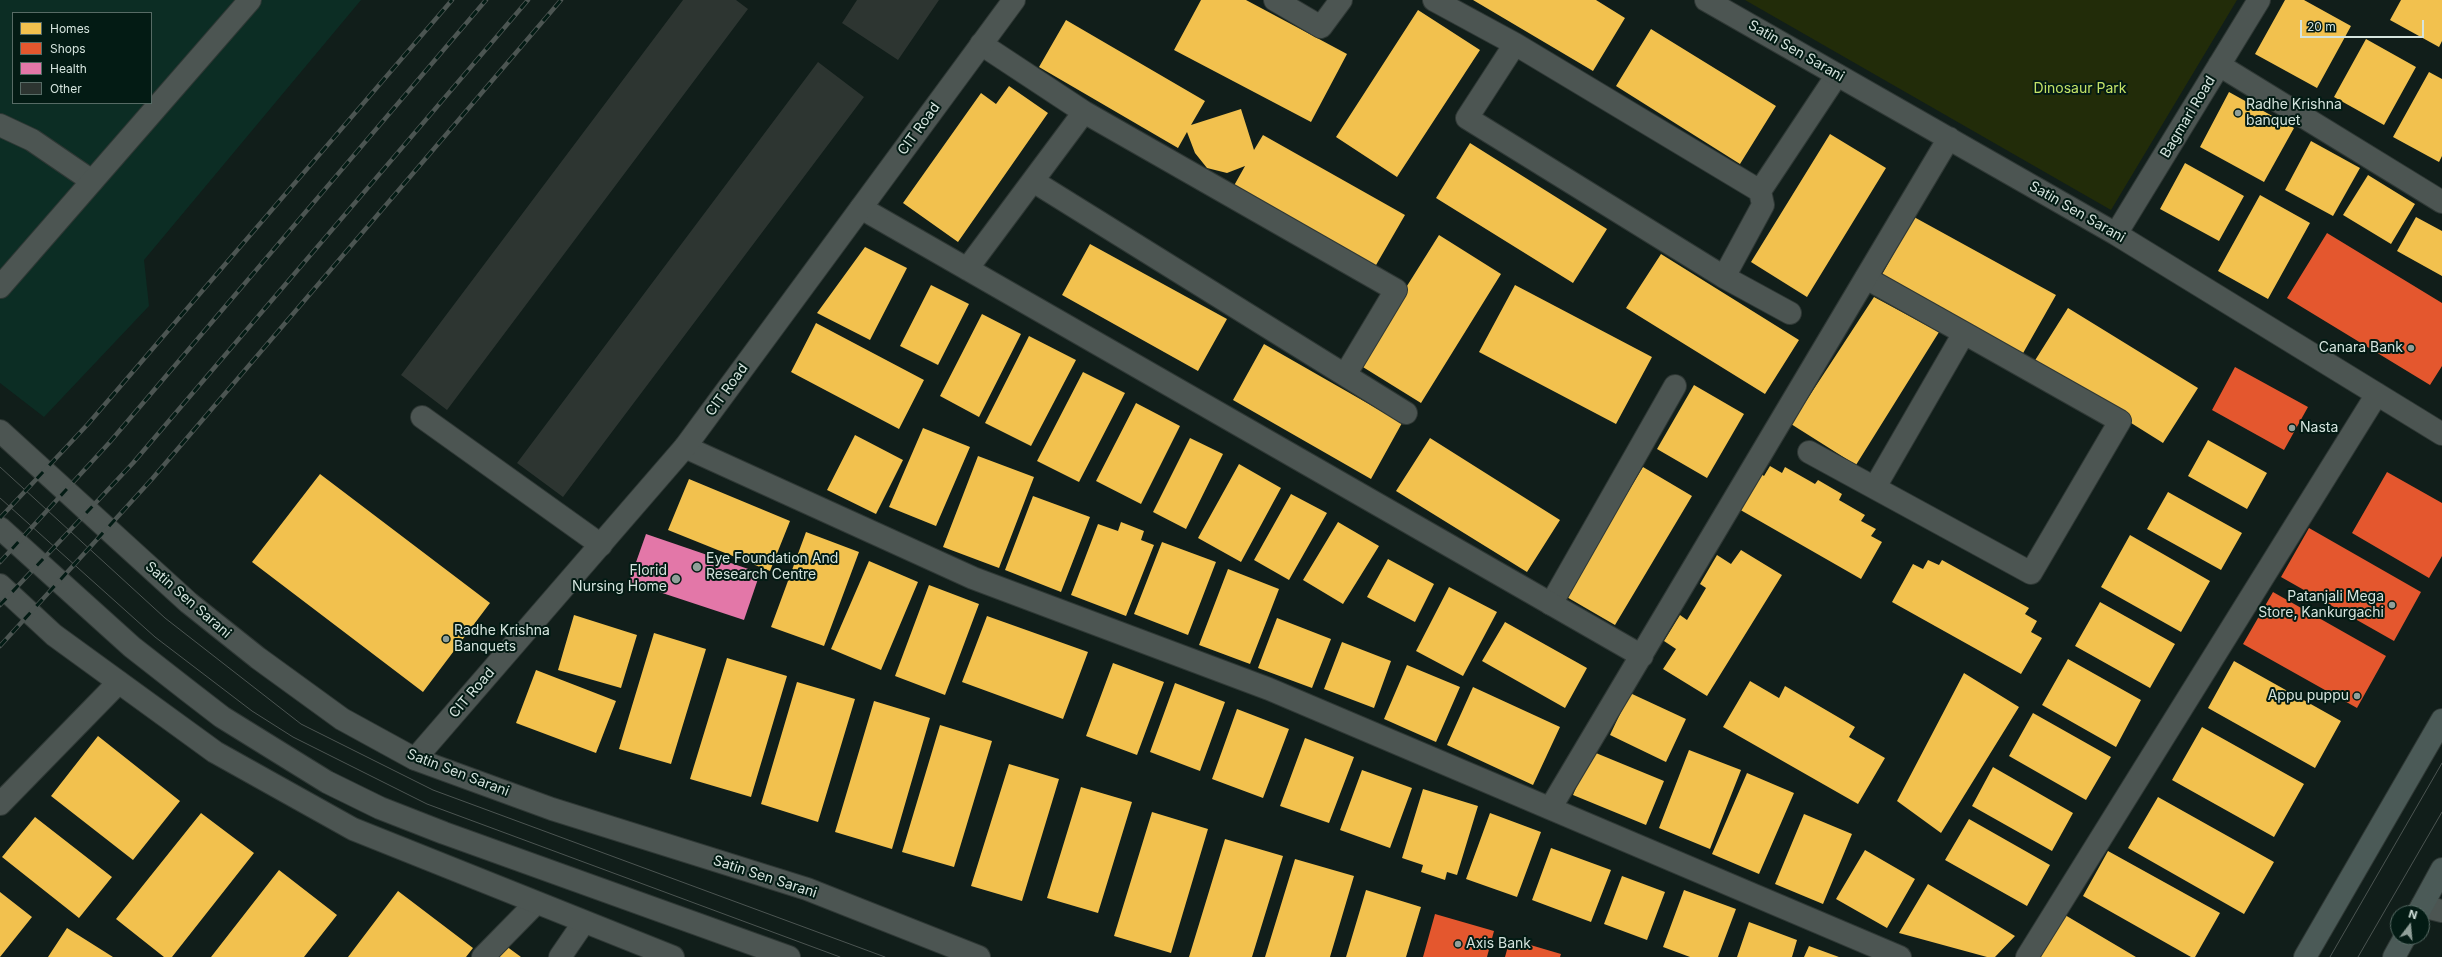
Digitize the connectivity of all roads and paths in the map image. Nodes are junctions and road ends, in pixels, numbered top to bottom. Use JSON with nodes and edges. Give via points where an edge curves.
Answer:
{"nodes":[{"id":1,"x":250,"y":0,"type":"edge"},
{"id":2,"x":1014,"y":0,"type":"edge"},
{"id":3,"x":1275,"y":0,"type":"edge"},
{"id":4,"x":1341,"y":0,"type":"edge"},
{"id":5,"x":1434,"y":0,"type":"edge"},
{"id":6,"x":1706,"y":0,"type":"edge"},
{"id":7,"x":2259,"y":0,"type":"edge"},
{"id":8,"x":982,"y":44,"type":"junction"},
{"id":9,"x":1515,"y":44,"type":"junction"},
{"id":10,"x":2219,"y":65,"type":"junction"},
{"id":11,"x":1837,"y":75,"type":"junction"},
{"id":12,"x":1084,"y":112,"type":"junction"},
{"id":13,"x":0,"y":126,"type":"edge"},
{"id":14,"x":1949,"y":138,"type":"junction"},
{"id":15,"x":92,"y":181,"type":"junction"},
{"id":16,"x":1033,"y":181,"type":"junction"},
{"id":17,"x":1760,"y":191,"type":"junction"},
{"id":18,"x":2442,"y":202,"type":"edge"},
{"id":19,"x":861,"y":208,"type":"junction"},
{"id":20,"x":2116,"y":234,"type":"junction"},
{"id":21,"x":967,"y":269,"type":"junction"},
{"id":22,"x":1724,"y":277,"type":"junction"},
{"id":23,"x":1866,"y":278,"type":"junction"},
{"id":24,"x":0,"y":287,"type":"edge"},
{"id":25,"x":1790,"y":313,"type":"dead end"},
{"id":26,"x":1964,"y":333,"type":"junction"},
{"id":27,"x":1345,"y":376,"type":"junction"},
{"id":28,"x":1675,"y":386,"type":"dead end"},
{"id":29,"x":2377,"y":394,"type":"junction"},
{"id":30,"x":1406,"y":413,"type":"dead end"},
{"id":31,"x":422,"y":417,"type":"dead end"},
{"id":32,"x":0,"y":431,"type":"edge"},
{"id":33,"x":2442,"y":434,"type":"edge"},
{"id":34,"x":685,"y":448,"type":"junction"},
{"id":35,"x":1809,"y":452,"type":"dead end"},
{"id":36,"x":1875,"y":487,"type":"junction"},
{"id":37,"x":0,"y":528,"type":"edge"},
{"id":38,"x":601,"y":545,"type":"junction"},
{"id":39,"x":0,"y":585,"type":"edge"},
{"id":40,"x":1551,"y":604,"type":"junction"},
{"id":41,"x":1642,"y":656,"type":"junction"},
{"id":42,"x":119,"y":682,"type":"junction"},
{"id":43,"x":2442,"y":720,"type":"edge"},
{"id":44,"x":415,"y":759,"type":"junction"},
{"id":45,"x":0,"y":804,"type":"edge"},
{"id":46,"x":1551,"y":808,"type":"junction"},
{"id":47,"x":2442,"y":870,"type":"edge"},
{"id":48,"x":536,"y":903,"type":"junction"},
{"id":49,"x":2429,"y":905,"type":"edge"},
{"id":50,"x":584,"y":922,"type":"junction"},
{"id":51,"x":2401,"y":945,"type":"edge"},
{"id":52,"x":483,"y":957,"type":"edge"},
{"id":53,"x":560,"y":957,"type":"edge"},
{"id":54,"x":673,"y":957,"type":"edge"},
{"id":55,"x":789,"y":957,"type":"edge"},
{"id":56,"x":979,"y":957,"type":"edge"},
{"id":57,"x":1900,"y":957,"type":"edge"},
{"id":58,"x":2027,"y":957,"type":"edge"},
{"id":59,"x":2305,"y":957,"type":"edge"},
{"id":60,"x":2394,"y":957,"type":"edge"}],
"edges":[{"from":1,"to":15,"type":"street"},
{"from":2,"to":8,"type":"street","name":"CIT Road"},
{"from":3,"to":4,"type":"street","via":[[1321,27]]},
{"from":5,"to":9,"type":"street"},
{"from":6,"to":11,"type":"street","name":"Satin Sen Sarani"},
{"from":7,"to":10,"type":"street","name":"Bagmari Road"},
{"from":8,"to":12,"type":"street"},
{"from":8,"to":19,"type":"street","name":"CIT Road"},
{"from":9,"to":17,"type":"street"},
{"from":9,"to":22,"type":"street","via":[[1467,118]]},
{"from":10,"to":18,"type":"street"},
{"from":10,"to":20,"type":"street","name":"Bagmari Road"},
{"from":11,"to":14,"type":"street","name":"Satin Sen Sarani"},
{"from":11,"to":17,"type":"street"},
{"from":12,"to":16,"type":"street"},
{"from":12,"to":27,"type":"street","via":[[1396,290]]},
{"from":13,"to":15,"type":"street","via":[[32,140]]},
{"from":14,"to":20,"type":"street","name":"Satin Sen Sarani"},
{"from":14,"to":23,"type":"street"},
{"from":15,"to":24,"type":"street"},
{"from":16,"to":21,"type":"street"},
{"from":16,"to":27,"type":"street"},
{"from":17,"to":22,"type":"street","via":[[1763,205]]},
{"from":19,"to":21,"type":"street"},
{"from":19,"to":34,"type":"street","name":"CIT Road"},
{"from":20,"to":29,"type":"street","name":"Satin Sen Sarani"},
{"from":21,"to":40,"type":"street"},
{"from":22,"to":25,"type":"street"},
{"from":23,"to":26,"type":"street"},
{"from":23,"to":41,"type":"street"},
{"from":26,"to":36,"type":"street"},
{"from":26,"to":36,"type":"street","via":[[2120,422],[2030,573]]},
{"from":27,"to":30,"type":"street"},
{"from":28,"to":40,"type":"street"},
{"from":29,"to":33,"type":"street","name":"Satin Sen Sarani"},
{"from":29,"to":58,"type":"street"},
{"from":31,"to":38,"type":"street"},
{"from":32,"to":44,"type":"street","name":"Satin Sen Sarani","via":[[189,603],[258,658],[342,718]]},
{"from":34,"to":38,"type":"street","name":"CIT Road"},
{"from":34,"to":46,"type":"street","via":[[973,578],[1269,689]]},
{"from":35,"to":36,"type":"street"},
{"from":37,"to":55,"type":"street","via":[[132,647],[187,690],[222,717],[327,782],[380,808],[444,833]]},
{"from":38,"to":44,"type":"street","name":"CIT Road"},
{"from":39,"to":42,"type":"street","via":[[54,635]]},
{"from":40,"to":41,"type":"street"},
{"from":41,"to":46,"type":"street"},
{"from":42,"to":45,"type":"street"},
{"from":42,"to":48,"type":"street","via":[[215,752],[353,829]]},
{"from":43,"to":59,"type":"main road"},
{"from":44,"to":56,"type":"street","name":"Satin Sen Sarani","via":[[552,809],[807,889]]},
{"from":46,"to":57,"type":"street"},
{"from":47,"to":49,"type":"main road"},
{"from":48,"to":50,"type":"street"},
{"from":48,"to":52,"type":"street"},
{"from":50,"to":53,"type":"street"},
{"from":50,"to":54,"type":"street"},
{"from":51,"to":60,"type":"main road"}]}
